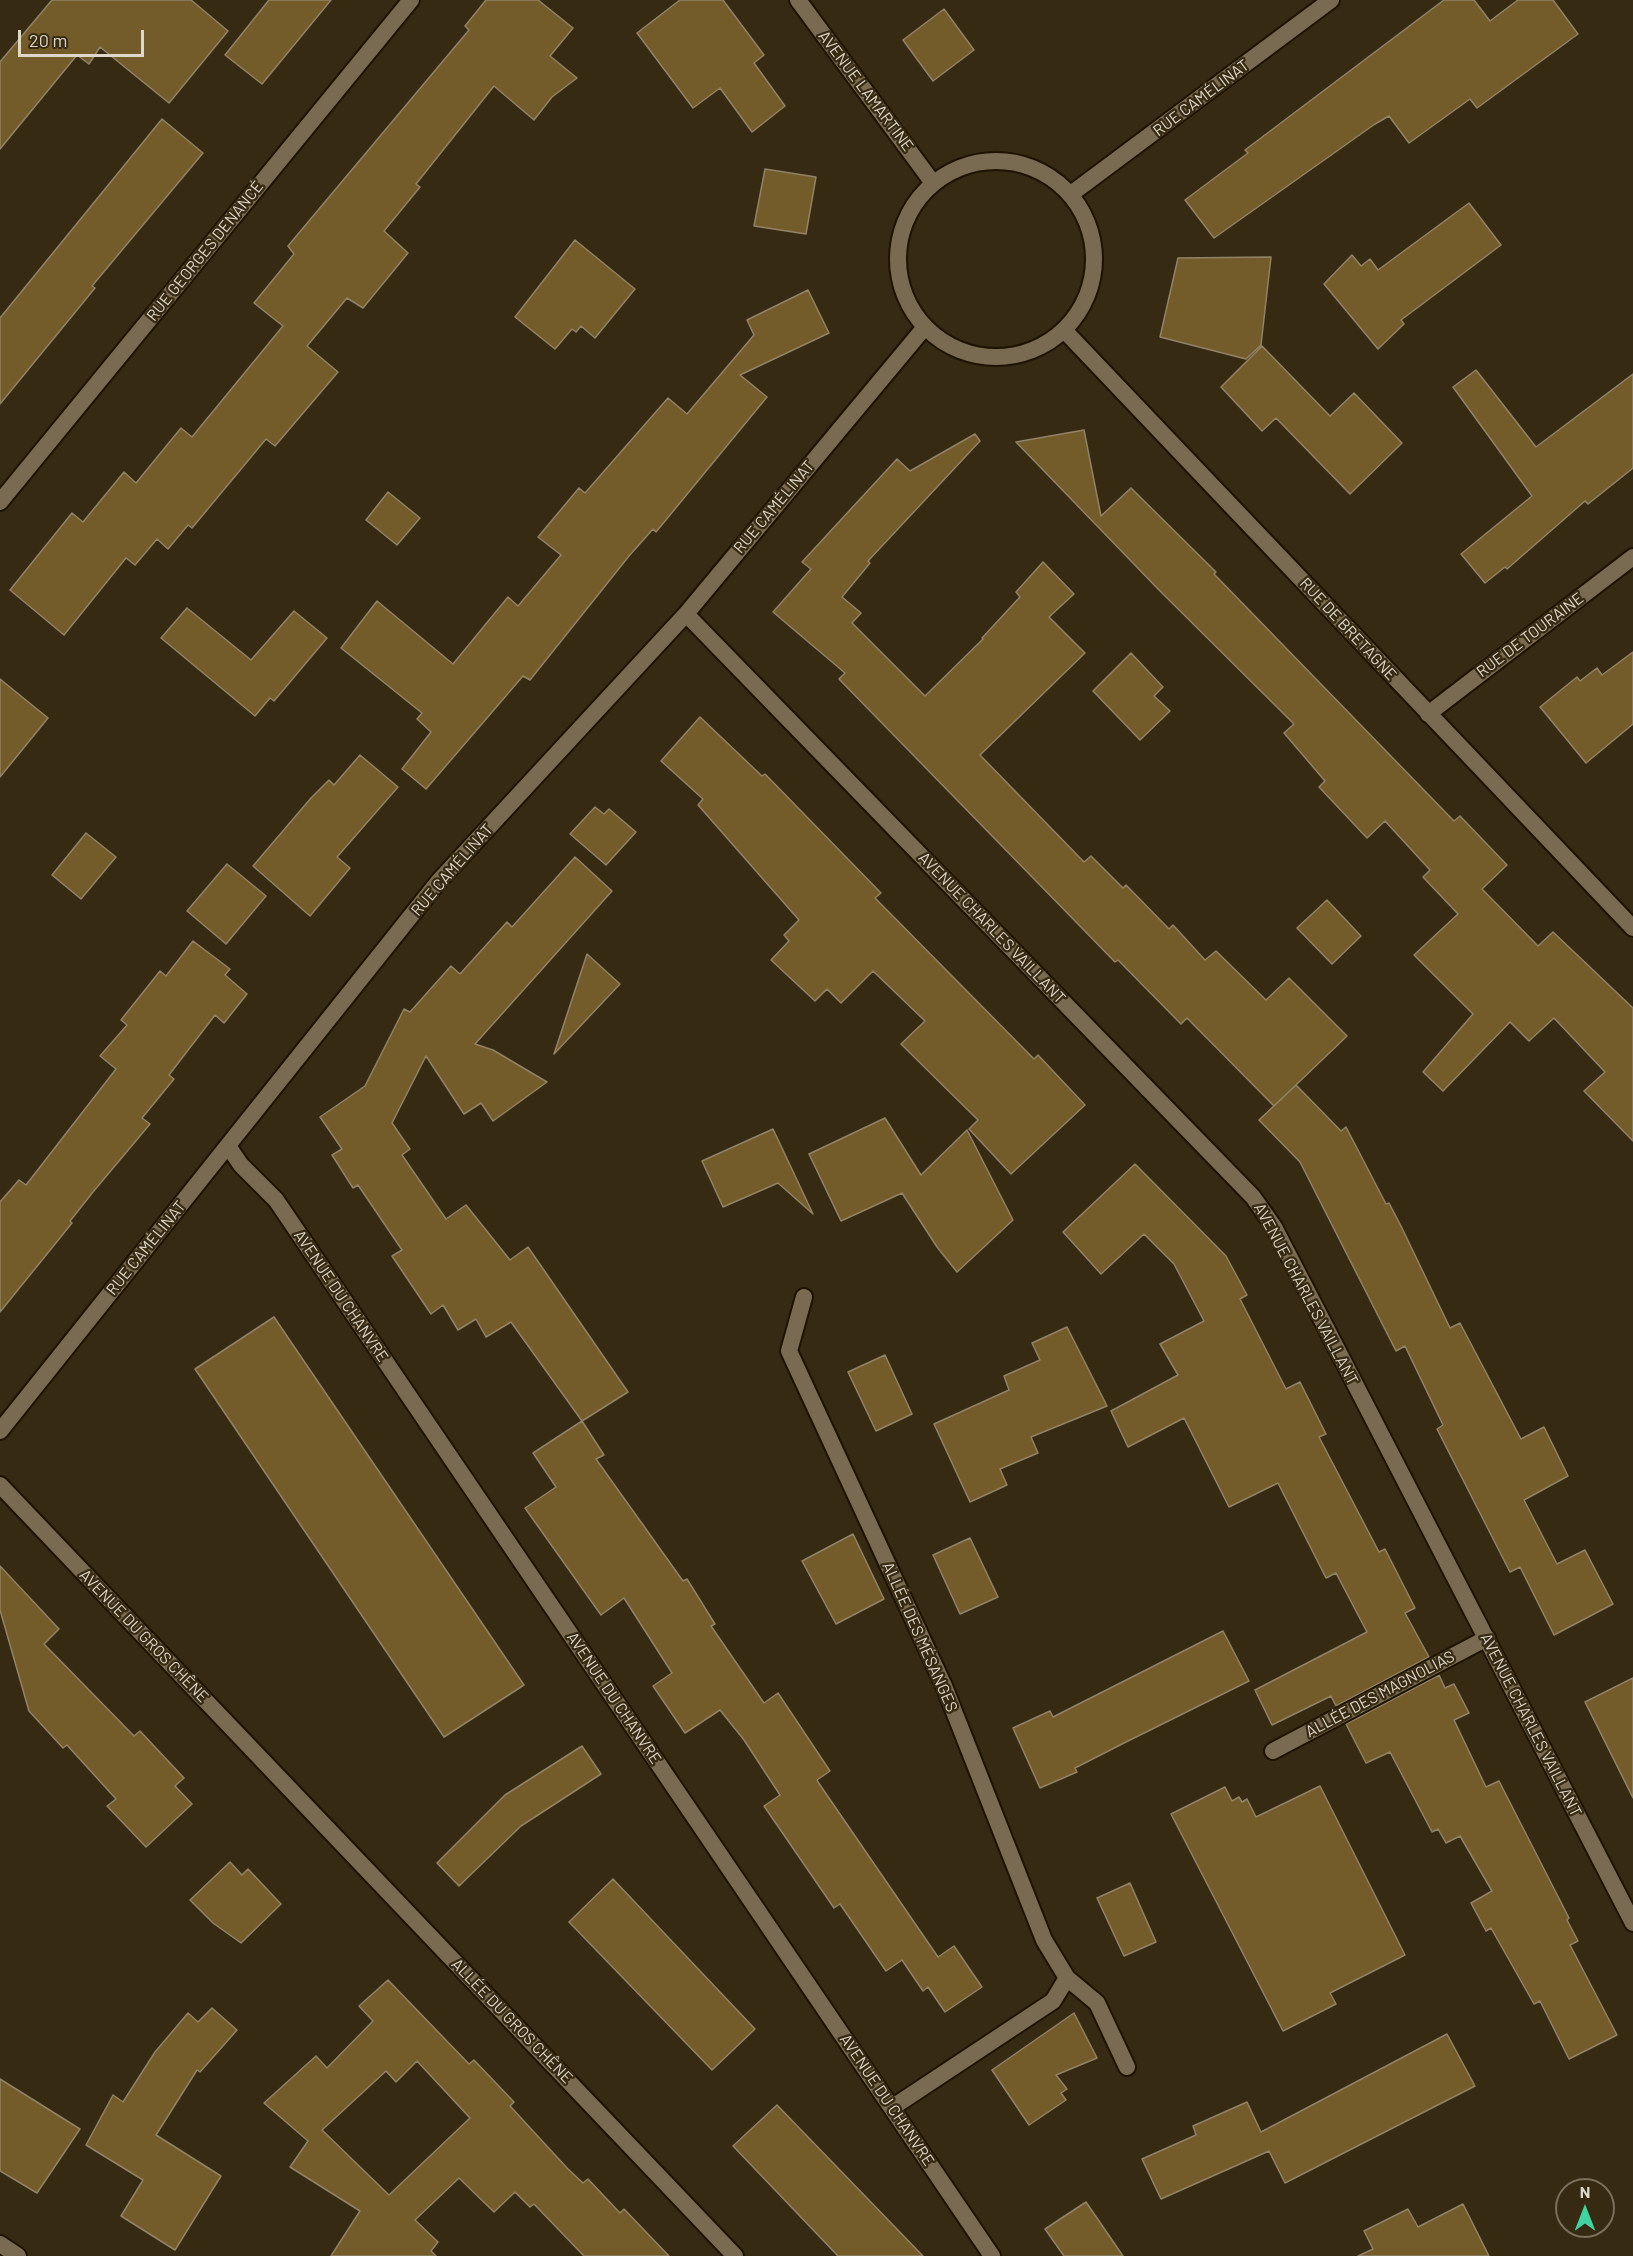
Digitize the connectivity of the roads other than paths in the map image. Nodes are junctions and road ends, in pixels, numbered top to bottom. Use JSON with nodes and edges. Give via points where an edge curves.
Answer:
{"nodes":[{"id":1,"x":411,"y":0,"type":"edge"},
{"id":2,"x":798,"y":0,"type":"edge"},
{"id":3,"x":1331,"y":0,"type":"edge"},
{"id":4,"x":933,"y":183,"type":"junction"},
{"id":5,"x":1071,"y":194,"type":"junction"},
{"id":6,"x":925,"y":327,"type":"junction"},
{"id":7,"x":1064,"y":330,"type":"junction"},
{"id":8,"x":0,"y":502,"type":"edge"},
{"id":9,"x":1633,"y":557,"type":"edge"},
{"id":10,"x":686,"y":614,"type":"junction"},
{"id":11,"x":1428,"y":714,"type":"junction"},
{"id":12,"x":1633,"y":928,"type":"edge"},
{"id":13,"x":228,"y":1146,"type":"junction"},
{"id":14,"x":804,"y":1297,"type":"dead end"},
{"id":15,"x":0,"y":1431,"type":"edge"},
{"id":16,"x":0,"y":1485,"type":"edge"},
{"id":17,"x":1487,"y":1638,"type":"junction"},
{"id":18,"x":1273,"y":1751,"type":"dead end"},
{"id":19,"x":288,"y":1787,"type":"joint"},
{"id":20,"x":1633,"y":1923,"type":"edge"},
{"id":21,"x":1066,"y":1978,"type":"junction"},
{"id":22,"x":1127,"y":2067,"type":"dead end"},
{"id":23,"x":893,"y":2107,"type":"junction"},
{"id":24,"x":0,"y":2244,"type":"edge"},
{"id":25,"x":18,"y":2256,"type":"edge"},
{"id":26,"x":735,"y":2256,"type":"edge"},
{"id":27,"x":992,"y":2256,"type":"edge"}],
"edges":[{"from":1,"to":8,"type":"street","name":"RUE GEORGES DENANCÉ"},
{"from":2,"to":4,"type":"street","name":"AVENUE LAMARTINE"},
{"from":3,"to":5,"type":"street","name":"RUE CAMÉLINAT"},
{"from":4,"to":5,"type":"street","via":[[954,170],[1002,161],[1048,176]]},
{"from":4,"to":6,"type":"street","via":[[915,204],[903,227],[898,254],[900,280],[909,305]]},
{"from":5,"to":7,"type":"street","via":[[1091,236],[1094,261],[1084,302]]},
{"from":6,"to":7,"type":"street","via":[[945,343],[969,354],[994,357],[1020,354],[1044,345]]},
{"from":6,"to":10,"type":"street","name":"RUE CAMÉLINAT"},
{"from":7,"to":11,"type":"street","name":"RUE DE BRETAGNE"},
{"from":9,"to":11,"type":"street","name":"RUE DE TOURAINE"},
{"from":10,"to":13,"type":"street","name":"RUE CAMÉLINAT","via":[[438,882]]},
{"from":10,"to":17,"type":"street","name":"AVENUE CHARLES VAILLANT","via":[[1253,1197],[1274,1227]]},
{"from":11,"to":12,"type":"street","name":"RUE DE BRETAGNE"},
{"from":13,"to":15,"type":"street","name":"RUE CAMÉLINAT"},
{"from":13,"to":23,"type":"street","name":"AVENUE DU CHANVRE","via":[[276,1200]]},
{"from":14,"to":21,"type":"street","name":"ALLÉE DES MÉSANGES","via":[[789,1351],[944,1686],[1044,1941]]},
{"from":16,"to":19,"type":"street","name":"AVENUE DU GROS CHÊNE"},
{"from":17,"to":18,"type":"street","name":"ALLÉE DES MAGNOLIAS"},
{"from":17,"to":20,"type":"street","name":"AVENUE CHARLES VAILLANT"},
{"from":19,"to":26,"type":"street","name":"ALLÉE DU GROS CHÊNE"},
{"from":21,"to":22,"type":"street","name":"ALLÉE DES MÉSANGES","via":[[1097,2003]]},
{"from":21,"to":23,"type":"street","via":[[1053,2001]]},
{"from":23,"to":27,"type":"street","name":"AVENUE DU CHANVRE"},
{"from":24,"to":25,"type":"street"}]}
